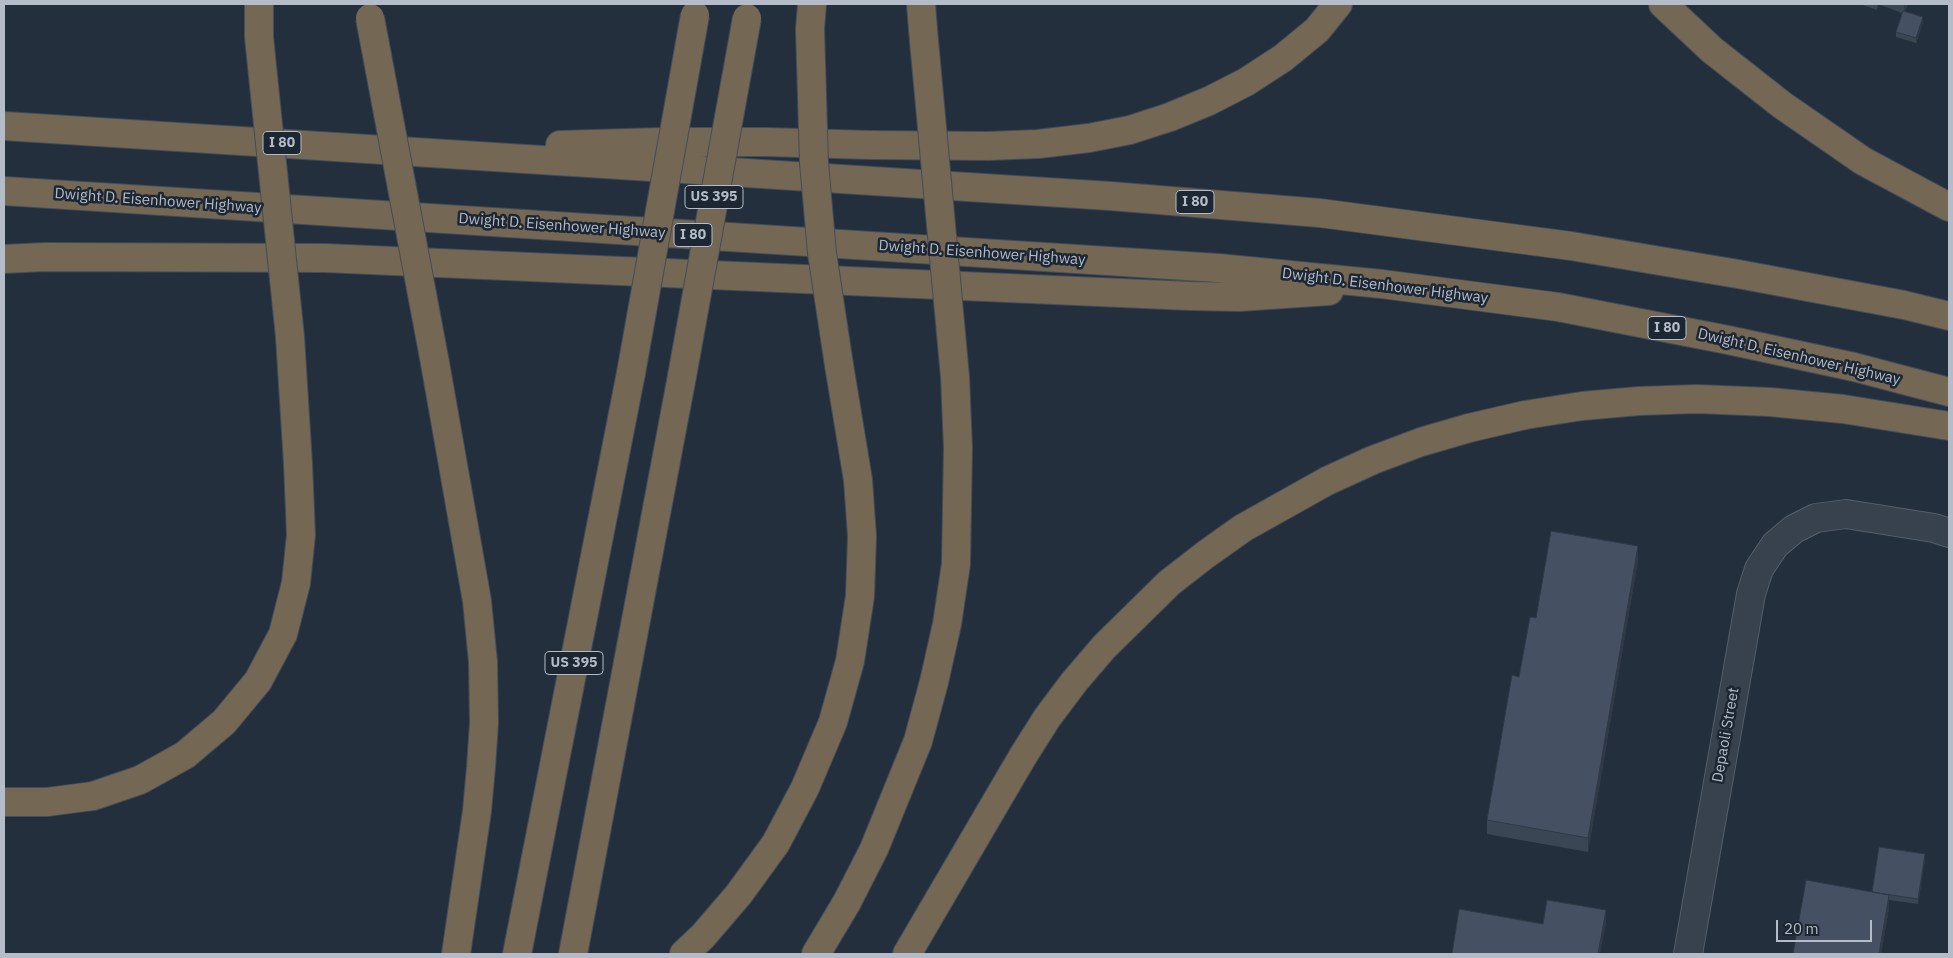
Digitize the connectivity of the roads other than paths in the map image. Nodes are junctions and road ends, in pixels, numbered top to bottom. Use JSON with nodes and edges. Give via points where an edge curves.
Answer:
{"nodes":[{"id":1,"x":259,"y":4,"type":"edge"},
{"id":2,"x":1338,"y":4,"type":"edge"},
{"id":3,"x":1663,"y":4,"type":"edge"},
{"id":4,"x":1677,"y":4,"type":"edge"},
{"id":5,"x":696,"y":10,"type":"edge"},
{"id":6,"x":368,"y":11,"type":"edge"},
{"id":7,"x":748,"y":11,"type":"edge"},
{"id":8,"x":811,"y":16,"type":"edge"},
{"id":9,"x":922,"y":17,"type":"edge"},
{"id":10,"x":1712,"y":50,"type":"junction"},
{"id":11,"x":4,"y":126,"type":"edge"},
{"id":12,"x":434,"y":153,"type":"junction"},
{"id":13,"x":4,"y":191,"type":"edge"},
{"id":14,"x":1949,"y":207,"type":"edge"},
{"id":15,"x":4,"y":259,"type":"edge"},
{"id":16,"x":1382,"y":284,"type":"junction"},
{"id":17,"x":1949,"y":316,"type":"edge"},
{"id":18,"x":1949,"y":392,"type":"edge"},
{"id":19,"x":1949,"y":426,"type":"edge"},
{"id":20,"x":1949,"y":533,"type":"edge"},
{"id":21,"x":4,"y":802,"type":"edge"},
{"id":22,"x":576,"y":941,"type":"edge"},
{"id":23,"x":517,"y":953,"type":"edge"},
{"id":24,"x":456,"y":954,"type":"edge"},
{"id":25,"x":684,"y":954,"type":"edge"},
{"id":26,"x":816,"y":954,"type":"edge"},
{"id":27,"x":907,"y":954,"type":"edge"},
{"id":28,"x":1688,"y":954,"type":"edge"}],
"edges":[{"from":1,"to":21,"type":"highway","bridge":true,"via":[[258,37],[290,337],[301,535],[296,584],[283,634],[258,681],[224,722],[185,755],[140,780],[93,796],[47,802]]},
{"from":2,"to":12,"type":"highway","via":[[1317,30],[1283,58],[1239,86],[1170,117],[1130,130],[1089,138],[988,146],[660,142]]},
{"from":3,"to":10,"type":"highway"},
{"from":4,"to":10,"type":"highway"},
{"from":5,"to":23,"type":"highway","number":"US 395","bridge":true,"via":[[631,373]]},
{"from":6,"to":24,"type":"highway","bridge":true,"via":[[435,363],[477,601],[483,662],[484,723],[477,811]]},
{"from":7,"to":22,"type":"highway","number":"US 395","bridge":true},
{"from":8,"to":25,"type":"highway","bridge":true,"via":[[815,172],[822,253],[858,480],[862,536],[860,596],[850,660],[833,722],[805,788],[776,843],[739,894]]},
{"from":9,"to":26,"type":"highway","bridge":true,"via":[[955,377],[958,448],[956,564],[947,624],[918,741],[874,849]]},
{"from":10,"to":14,"type":"highway","via":[[1782,105],[1863,161]]},
{"from":11,"to":12,"type":"highway","number":"I 80"},
{"from":12,"to":17,"type":"highway","number":"I 80","via":[[1110,196],[1320,214],[1571,246],[1738,274]]},
{"from":13,"to":16,"type":"highway","name":"Dwight D. Eisenhower Highway","number":"I 80","via":[[1218,268]]},
{"from":15,"to":16,"type":"highway","via":[[325,258],[1190,296],[1287,295]]},
{"from":16,"to":18,"type":"highway","name":"Dwight D. Eisenhower Highway","number":"I 80","via":[[1568,309],[1854,367]]},
{"from":19,"to":27,"type":"highway","via":[[1843,409],[1770,402],[1611,403],[1525,415],[1468,428],[1373,460],[1327,481],[1243,528],[1205,555],[1169,583],[1104,647],[1047,718]]},
{"from":20,"to":28,"type":"street","name":"Depaoli Street","via":[[1846,514],[1816,518],[1794,529],[1775,545],[1759,569],[1751,594]]}]}
